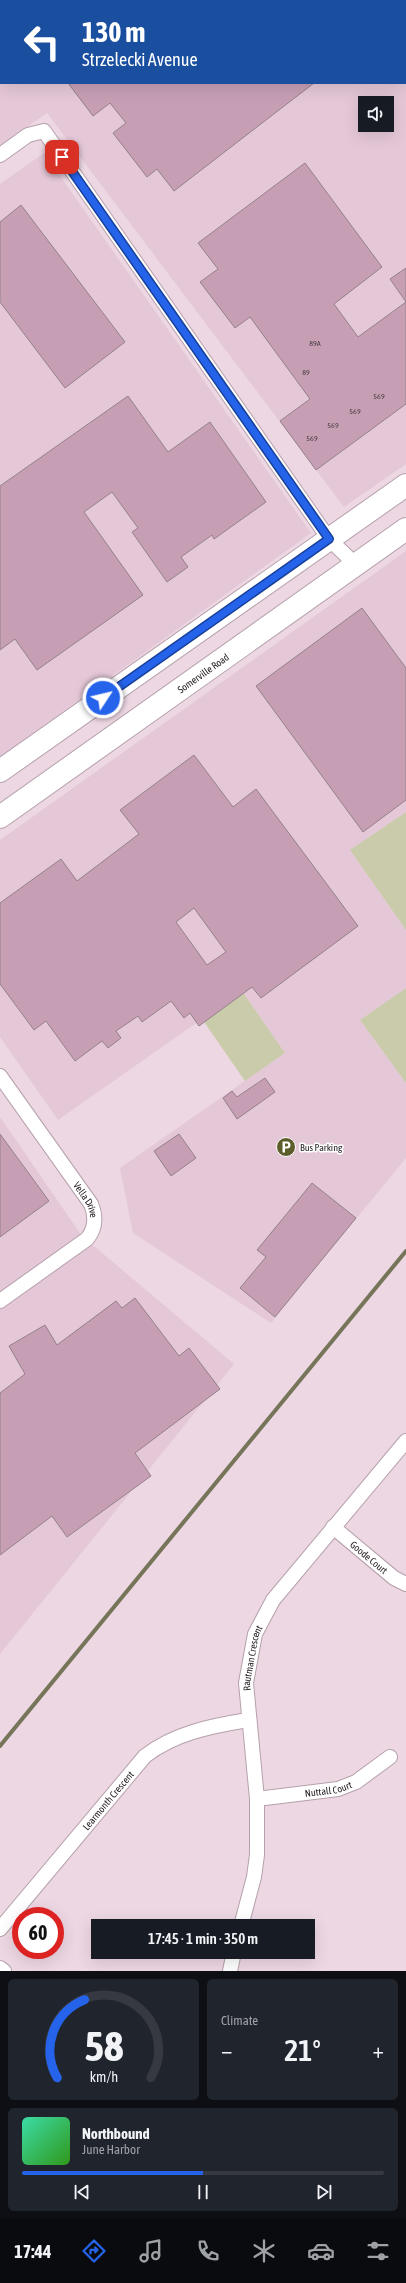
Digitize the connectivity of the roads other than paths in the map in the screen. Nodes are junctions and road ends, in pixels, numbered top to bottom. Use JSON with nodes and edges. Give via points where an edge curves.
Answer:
{"nodes":[{"id":1,"x":0,"y":155,"type":"edge"},
{"id":2,"x":406,"y":485,"type":"edge"},
{"id":3,"x":406,"y":529,"type":"edge"},
{"id":4,"x":329,"y":539,"type":"junction"},
{"id":5,"x":356,"y":565,"type":"junction"},
{"id":6,"x":0,"y":771,"type":"edge"},
{"id":7,"x":0,"y":817,"type":"edge"},
{"id":8,"x":0,"y":1076,"type":"edge"},
{"id":9,"x":0,"y":1302,"type":"edge"},
{"id":10,"x":406,"y":1440,"type":"edge"},
{"id":11,"x":333,"y":1527,"type":"junction"},
{"id":12,"x":406,"y":1584,"type":"edge"},
{"id":13,"x":248,"y":1720,"type":"junction"},
{"id":14,"x":390,"y":1757,"type":"dead end"},
{"id":15,"x":257,"y":1799,"type":"junction"},
{"id":16,"x":243,"y":1919,"type":"edge"},
{"id":17,"x":0,"y":1929,"type":"edge"},
{"id":18,"x":233,"y":1959,"type":"edge"},
{"id":19,"x":0,"y":1968,"type":"edge"},
{"id":20,"x":4,"y":1971,"type":"edge"},
{"id":21,"x":230,"y":1971,"type":"edge"}],
"edges":[{"from":1,"to":4,"type":"street","via":[[28,135],[44,131]]},
{"from":2,"to":4,"type":"main road"},
{"from":3,"to":5,"type":"main road","name":"Somerville Road"},
{"from":4,"to":5,"type":"street"},
{"from":4,"to":6,"type":"main road"},
{"from":5,"to":7,"type":"main road","name":"Somerville Road"},
{"from":8,"to":9,"type":"street","name":"Vella Drive","via":[[91,1204],[95,1216],[93,1229],[87,1239]]},
{"from":10,"to":11,"type":"street","name":"Rautman Crescent"},
{"from":11,"to":12,"type":"street","name":"Goode Court","via":[[394,1578]]},
{"from":11,"to":13,"type":"street","name":"Rautman Crescent","via":[[273,1600],[255,1634],[246,1683]]},
{"from":13,"to":15,"type":"street","name":"Rautman Crescent"},
{"from":13,"to":17,"type":"street","name":"Learmonth Crescent","via":[[178,1735],[160,1744],[145,1756]]},
{"from":14,"to":15,"type":"street","name":"Nuttall Court","via":[[356,1782],[338,1789]]},
{"from":15,"to":16,"type":"street","name":"Rautman Crescent","via":[[257,1855]]},
{"from":18,"to":21,"type":"street"},
{"from":19,"to":20,"type":"street"}]}
